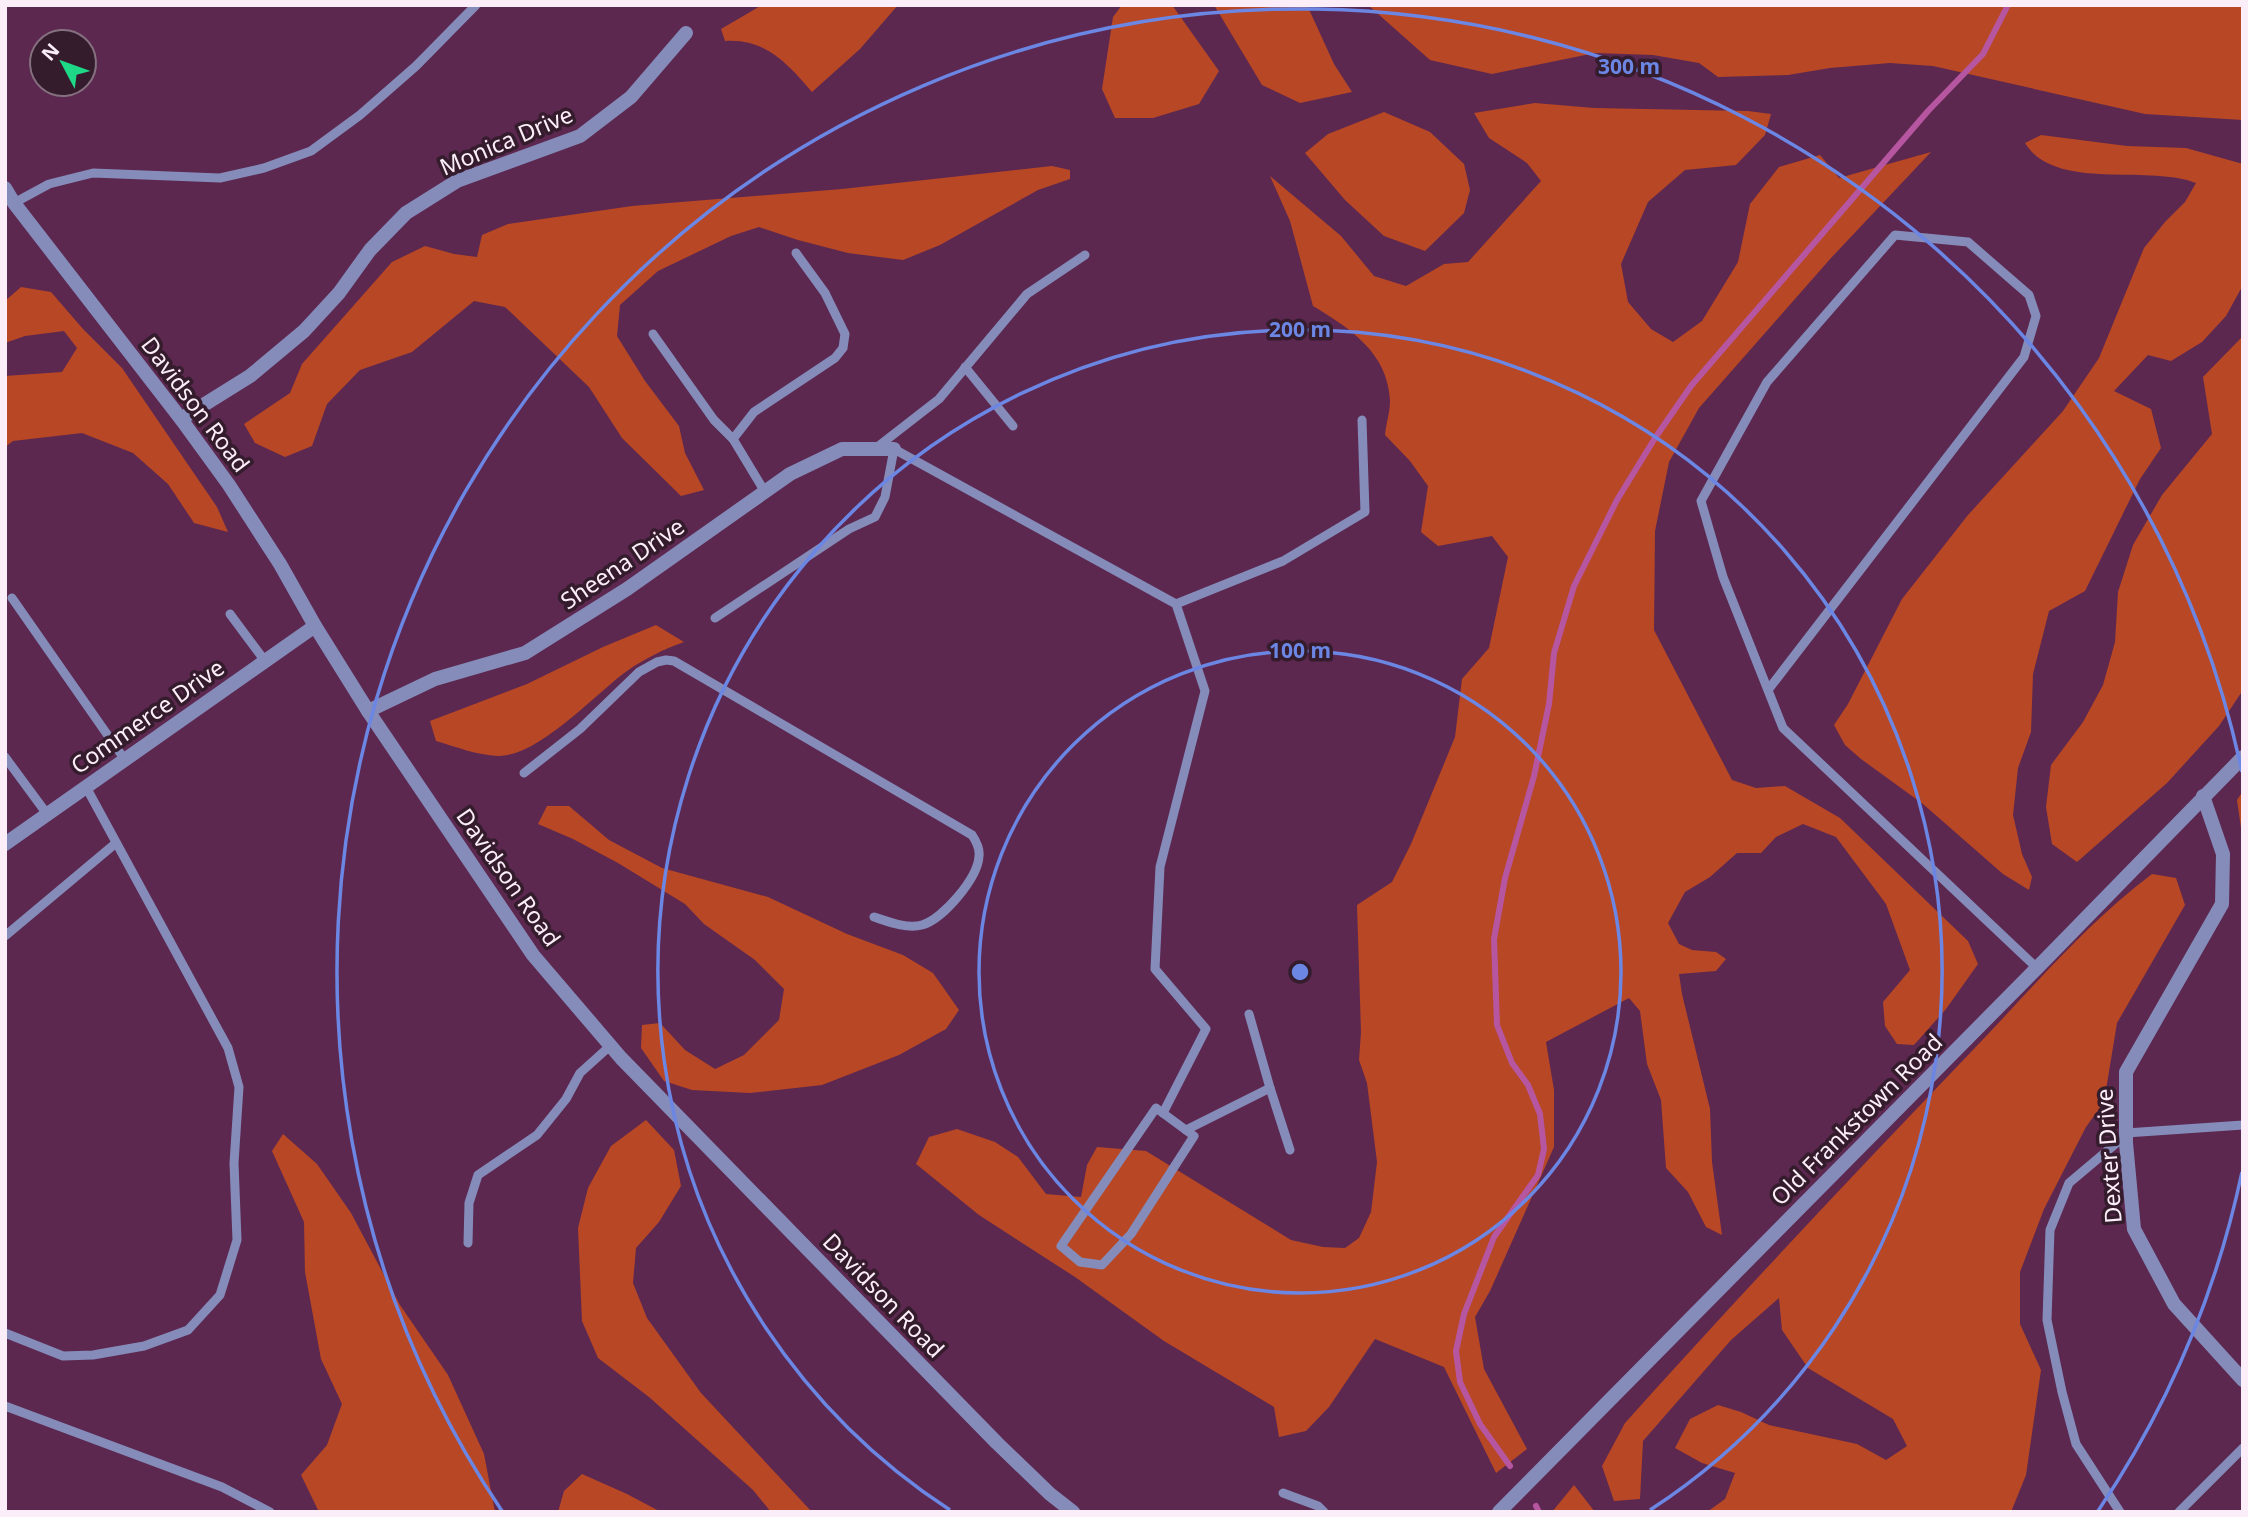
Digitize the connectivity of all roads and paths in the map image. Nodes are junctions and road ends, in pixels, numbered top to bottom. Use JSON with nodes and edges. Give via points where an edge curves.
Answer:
{"nodes":[{"id":1,"x":476,"y":5,"type":"edge"},
{"id":2,"x":686,"y":33,"type":"dead end"},
{"id":3,"x":5,"y":188,"type":"edge"},
{"id":4,"x":14,"y":203,"type":"junction"},
{"id":5,"x":796,"y":253,"type":"dead end"},
{"id":6,"x":1085,"y":256,"type":"dead end"},
{"id":7,"x":653,"y":334,"type":"dead end"},
{"id":8,"x":965,"y":367,"type":"junction"},
{"id":9,"x":181,"y":419,"type":"junction"},
{"id":10,"x":1362,"y":420,"type":"dead end"},
{"id":11,"x":1013,"y":426,"type":"dead end"},
{"id":12,"x":733,"y":439,"type":"junction"},
{"id":13,"x":876,"y":448,"type":"junction"},
{"id":14,"x":894,"y":449,"type":"junction"},
{"id":15,"x":765,"y":492,"type":"junction"},
{"id":16,"x":12,"y":598,"type":"dead end"},
{"id":17,"x":1176,"y":604,"type":"junction"},
{"id":18,"x":230,"y":614,"type":"dead end"},
{"id":19,"x":715,"y":618,"type":"dead end"},
{"id":20,"x":315,"y":626,"type":"junction"},
{"id":21,"x":265,"y":661,"type":"junction"},
{"id":22,"x":1768,"y":690,"type":"junction"},
{"id":23,"x":368,"y":711,"type":"junction"},
{"id":24,"x":5,"y":757,"type":"edge"},
{"id":25,"x":2243,"y":757,"type":"edge"},
{"id":26,"x":125,"y":760,"type":"junction"},
{"id":27,"x":524,"y":773,"type":"dead end"},
{"id":28,"x":86,"y":787,"type":"junction"},
{"id":29,"x":2203,"y":796,"type":"junction"},
{"id":30,"x":47,"y":814,"type":"junction"},
{"id":31,"x":116,"y":843,"type":"junction"},
{"id":32,"x":5,"y":844,"type":"edge"},
{"id":33,"x":874,"y":917,"type":"dead end"},
{"id":34,"x":5,"y":936,"type":"edge"},
{"id":35,"x":2037,"y":968,"type":"junction"},
{"id":36,"x":1249,"y":1014,"type":"dead end"},
{"id":37,"x":610,"y":1046,"type":"junction"},
{"id":38,"x":1270,"y":1087,"type":"junction"},
{"id":39,"x":1163,"y":1113,"type":"junction"},
{"id":40,"x":2243,"y":1125,"type":"edge"},
{"id":41,"x":1186,"y":1130,"type":"junction"},
{"id":42,"x":2126,"y":1134,"type":"junction"},
{"id":43,"x":1290,"y":1150,"type":"dead end"},
{"id":44,"x":468,"y":1243,"type":"dead end"},
{"id":45,"x":5,"y":1334,"type":"edge"},
{"id":46,"x":2243,"y":1380,"type":"edge"},
{"id":47,"x":5,"y":1406,"type":"edge"},
{"id":48,"x":2243,"y":1448,"type":"edge"},
{"id":49,"x":1283,"y":1493,"type":"dead end"},
{"id":50,"x":270,"y":1512,"type":"edge"},
{"id":51,"x":1073,"y":1512,"type":"edge"},
{"id":52,"x":1324,"y":1512,"type":"edge"},
{"id":53,"x":1499,"y":1512,"type":"edge"},
{"id":54,"x":2120,"y":1512,"type":"edge"},
{"id":55,"x":2179,"y":1512,"type":"edge"}],
"edges":[{"from":1,"to":4,"type":"lane","via":[[416,66],[311,151],[220,178],[93,173],[49,184]]},
{"from":2,"to":9,"type":"street","name":"Monica Drive","via":[[631,97],[580,136],[457,181],[406,214],[304,331],[250,376]]},
{"from":3,"to":4,"type":"street","name":"Davidson Road"},
{"from":4,"to":9,"type":"street","name":"Davidson Road"},
{"from":5,"to":12,"type":"lane","via":[[830,303],[845,334],[843,348],[754,412]]},
{"from":6,"to":8,"type":"lane","via":[[1027,294]]},
{"from":7,"to":12,"type":"lane","via":[[714,420]]},
{"from":8,"to":11,"type":"lane"},
{"from":8,"to":13,"type":"lane","via":[[939,399]]},
{"from":9,"to":20,"type":"street","name":"Davidson Road","via":[[236,496]]},
{"from":10,"to":17,"type":"lane","via":[[1365,512],[1283,561]]},
{"from":12,"to":15,"type":"lane"},
{"from":13,"to":14,"type":"street","name":"Sheena Drive"},
{"from":13,"to":15,"type":"street","name":"Sheena Drive","via":[[842,449],[790,474]]},
{"from":14,"to":17,"type":"lane"},
{"from":14,"to":19,"type":"lane","via":[[885,497],[875,517]]},
{"from":15,"to":23,"type":"street","name":"Sheena Drive","via":[[627,589],[525,653],[436,679]]},
{"from":16,"to":26,"type":"lane"},
{"from":17,"to":39,"type":"lane","via":[[1205,691],[1160,867],[1155,969],[1206,1029]]},
{"from":18,"to":21,"type":"lane"},
{"from":20,"to":21,"type":"street","name":"Commerce Drive"},
{"from":20,"to":23,"type":"street","name":"Davidson Road"},
{"from":21,"to":26,"type":"street","name":"Commerce Drive"},
{"from":22,"to":22,"type":"lane","via":[[1723,577],[1701,501],[1767,382],[1895,235],[1968,242],[2029,295],[2036,316],[2024,358]]},
{"from":22,"to":35,"type":"lane","via":[[1783,728]]},
{"from":23,"to":37,"type":"street","name":"Davidson Road","via":[[533,954]]},
{"from":24,"to":30,"type":"lane"},
{"from":25,"to":29,"type":"street","name":"Old Frankstown Road"},
{"from":26,"to":28,"type":"street","name":"Commerce Drive"},
{"from":27,"to":33,"type":"lane","via":[[580,729],[639,672],[657,662],[674,661],[972,835],[979,855],[975,869],[946,912],[919,926]]},
{"from":28,"to":30,"type":"street","name":"Commerce Drive"},
{"from":28,"to":31,"type":"lane"},
{"from":29,"to":35,"type":"street","name":"Old Frankstown Road"},
{"from":29,"to":42,"type":"street","name":"Dexter Drive","via":[[2223,854],[2222,904],[2126,1072]]},
{"from":30,"to":32,"type":"street","name":"Commerce Drive"},
{"from":31,"to":34,"type":"lane"},
{"from":31,"to":45,"type":"lane","via":[[228,1048],[239,1087],[234,1163],[237,1240],[220,1295],[188,1330],[144,1346],[63,1356]]},
{"from":35,"to":53,"type":"street","name":"Old Frankstown Road"},
{"from":36,"to":38,"type":"lane"},
{"from":37,"to":44,"type":"lane","via":[[580,1073],[537,1135],[478,1175],[469,1203]]},
{"from":37,"to":51,"type":"street","name":"Davidson Road","via":[[988,1434]]},
{"from":38,"to":41,"type":"lane"},
{"from":38,"to":43,"type":"lane"},
{"from":39,"to":41,"type":"lane"},
{"from":39,"to":41,"type":"lane","via":[[1156,1108],[1061,1246],[1080,1262],[1102,1265],[1131,1234],[1194,1136]]},
{"from":40,"to":42,"type":"lane"},
{"from":42,"to":46,"type":"street","name":"Dexter Drive","via":[[2134,1229],[2174,1304]]},
{"from":42,"to":54,"type":"lane","via":[[2069,1183],[2050,1230],[2047,1320],[2076,1444]]},
{"from":47,"to":50,"type":"lane","via":[[222,1488]]},
{"from":48,"to":55,"type":"lane"},
{"from":49,"to":52,"type":"lane"}]}
